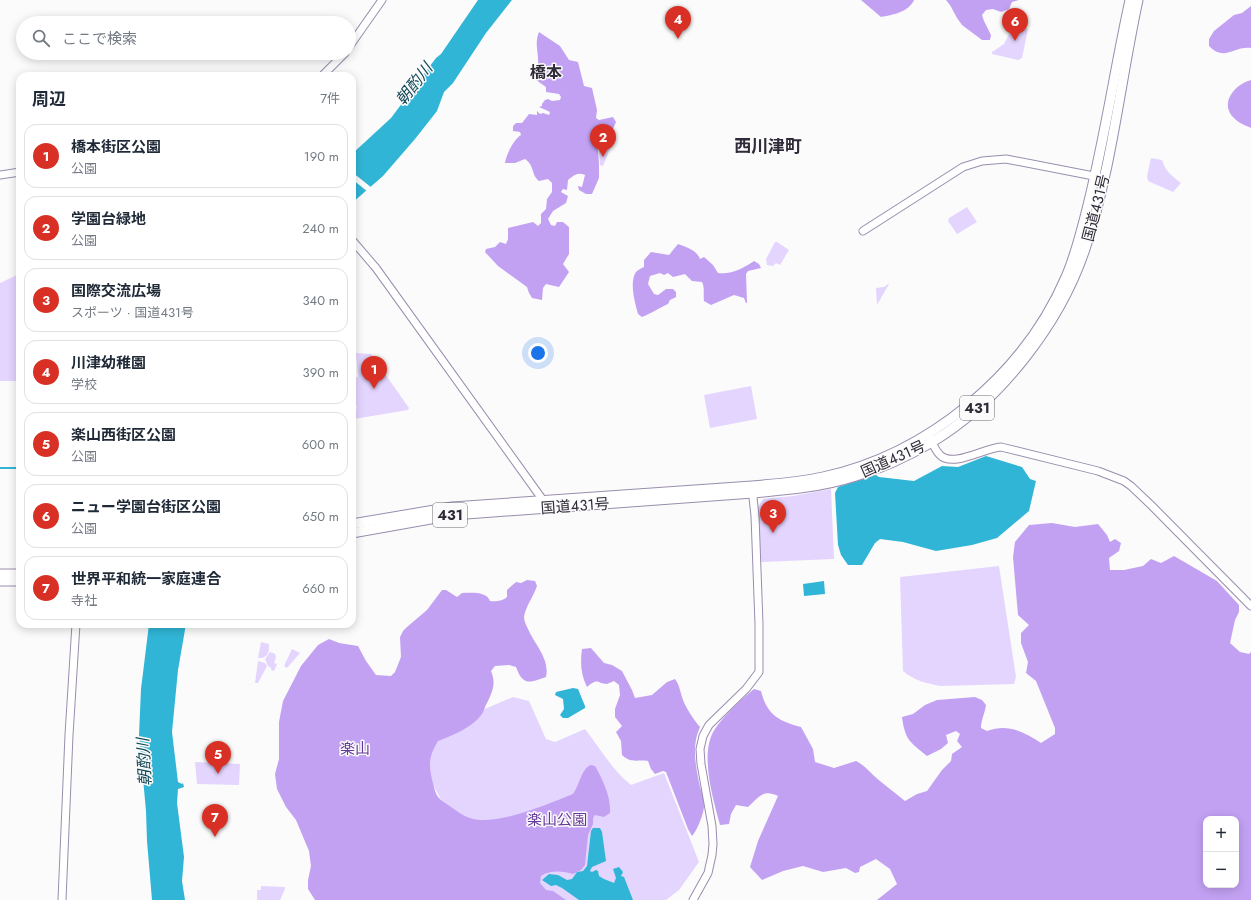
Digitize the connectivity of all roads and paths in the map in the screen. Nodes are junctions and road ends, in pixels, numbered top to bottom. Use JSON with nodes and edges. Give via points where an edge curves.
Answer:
{"nodes":[{"id":1,"x":382,"y":0,"type":"edge"},
{"id":2,"x":1130,"y":0,"type":"edge"},
{"id":3,"x":1138,"y":0,"type":"edge"},
{"id":4,"x":356,"y":37,"type":"edge"},
{"id":5,"x":337,"y":60,"type":"edge"},
{"id":6,"x":326,"y":72,"type":"edge"},
{"id":7,"x":16,"y":173,"type":"edge"},
{"id":8,"x":0,"y":175,"type":"edge"},
{"id":9,"x":1100,"y":177,"type":"junction"},
{"id":10,"x":863,"y":231,"type":"dead end"},
{"id":11,"x":356,"y":245,"type":"edge"},
{"id":12,"x":930,"y":438,"type":"junction"},
{"id":13,"x":752,"y":490,"type":"junction"},
{"id":14,"x":546,"y":505,"type":"junction"},
{"id":15,"x":356,"y":523,"type":"edge"},
{"id":16,"x":356,"y":532,"type":"edge"},
{"id":17,"x":0,"y":574,"type":"edge"},
{"id":18,"x":16,"y":574,"type":"edge"},
{"id":19,"x":0,"y":581,"type":"edge"},
{"id":20,"x":16,"y":581,"type":"edge"},
{"id":21,"x":1251,"y":606,"type":"edge"},
{"id":22,"x":76,"y":628,"type":"edge"},
{"id":23,"x":62,"y":900,"type":"edge"},
{"id":24,"x":693,"y":900,"type":"edge"}],
"edges":[{"from":1,"to":4,"type":"street"},
{"from":2,"to":9,"type":"highway","name":"国道431号","number":"431"},
{"from":3,"to":9,"type":"highway","name":"国道431号","number":"431"},
{"from":5,"to":6,"type":"street"},
{"from":7,"to":8,"type":"street"},
{"from":9,"to":10,"type":"street","via":[[1006,159],[982,161],[963,167]]},
{"from":9,"to":12,"type":"highway","name":"国道431号","number":"431","via":[[1066,276],[1054,303],[1036,332],[1022,352],[978,397]]},
{"from":11,"to":14,"type":"street","via":[[376,268]]},
{"from":12,"to":13,"type":"highway","name":"国道431号","number":"431","via":[[852,468]]},
{"from":12,"to":21,"type":"street","via":[[940,456],[946,459],[957,459],[1001,447],[1098,471],[1120,479],[1146,500]]},
{"from":13,"to":14,"type":"highway","name":"国道431号","number":"431"},
{"from":13,"to":24,"type":"street","via":[[759,672],[746,689],[709,725],[703,736],[700,749],[701,764],[711,817],[713,844],[708,873]]},
{"from":14,"to":15,"type":"highway","name":"国道431号","number":"431","via":[[452,507]]},
{"from":14,"to":16,"type":"highway","name":"国道431号","number":"431","via":[[453,515]]},
{"from":17,"to":18,"type":"highway"},
{"from":19,"to":20,"type":"highway"},
{"from":22,"to":23,"type":"street"}]}
